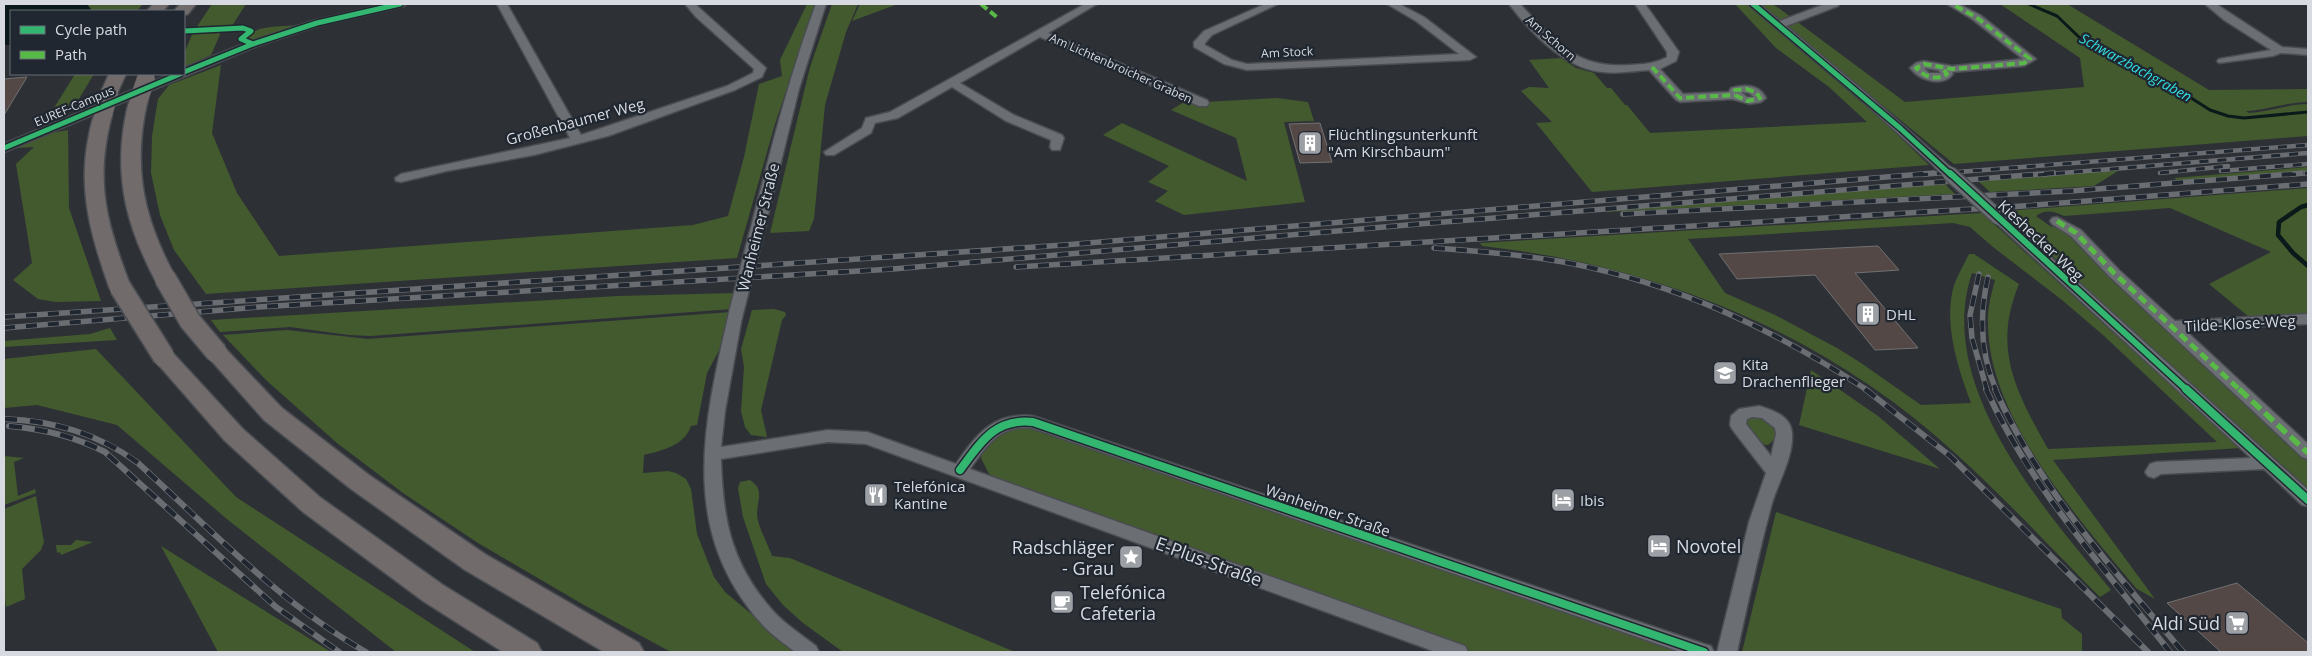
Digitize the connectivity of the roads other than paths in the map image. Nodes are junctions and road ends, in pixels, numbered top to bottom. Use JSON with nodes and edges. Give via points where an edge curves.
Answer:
{"nodes":[{"id":1,"x":400,"y":4,"type":"edge"},
{"id":2,"x":502,"y":4,"type":"edge"},
{"id":3,"x":690,"y":4,"type":"edge"},
{"id":4,"x":821,"y":4,"type":"edge"},
{"id":5,"x":1092,"y":4,"type":"edge"},
{"id":6,"x":1273,"y":4,"type":"edge"},
{"id":7,"x":1392,"y":4,"type":"edge"},
{"id":8,"x":1514,"y":4,"type":"edge"},
{"id":9,"x":1640,"y":4,"type":"edge"},
{"id":10,"x":1753,"y":4,"type":"edge"},
{"id":11,"x":1834,"y":4,"type":"edge"},
{"id":12,"x":1952,"y":4,"type":"edge"},
{"id":13,"x":2210,"y":4,"type":"edge"},
{"id":14,"x":1778,"y":25,"type":"junction"},
{"id":15,"x":1039,"y":33,"type":"junction"},
{"id":16,"x":2279,"y":50,"type":"junction"},
{"id":17,"x":2308,"y":52,"type":"edge"},
{"id":18,"x":2223,"y":61,"type":"dead end"},
{"id":19,"x":1652,"y":66,"type":"junction"},
{"id":20,"x":1944,"y":70,"type":"dead end"},
{"id":21,"x":185,"y":72,"type":"edge"},
{"id":22,"x":117,"y":75,"type":"edge"},
{"id":23,"x":177,"y":75,"type":"edge"},
{"id":24,"x":146,"y":76,"type":"edge"},
{"id":25,"x":951,"y":82,"type":"junction"},
{"id":26,"x":1735,"y":95,"type":"dead end"},
{"id":27,"x":1203,"y":104,"type":"dead end"},
{"id":28,"x":577,"y":140,"type":"junction"},
{"id":29,"x":1056,"y":147,"type":"dead end"},
{"id":30,"x":4,"y":148,"type":"edge"},
{"id":31,"x":830,"y":152,"type":"dead end"},
{"id":32,"x":401,"y":178,"type":"dead end"},
{"id":33,"x":2057,"y":221,"type":"dead end"},
{"id":34,"x":2308,"y":319,"type":"edge"},
{"id":35,"x":2172,"y":326,"type":"junction"},
{"id":36,"x":2308,"y":453,"type":"edge"},
{"id":37,"x":712,"y":454,"type":"junction"},
{"id":38,"x":2267,"y":463,"type":"junction"},
{"id":39,"x":960,"y":470,"type":"junction"},
{"id":40,"x":1773,"y":470,"type":"dead end"},
{"id":41,"x":2154,"y":472,"type":"dead end"},
{"id":42,"x":2308,"y":500,"type":"edge"},
{"id":43,"x":527,"y":652,"type":"edge"},
{"id":44,"x":629,"y":652,"type":"edge"},
{"id":45,"x":809,"y":652,"type":"edge"},
{"id":46,"x":1458,"y":652,"type":"edge"},
{"id":47,"x":1704,"y":652,"type":"edge"},
{"id":48,"x":1727,"y":652,"type":"edge"}],
"edges":[{"from":1,"to":21,"type":"street","name":"EUREF-Campus","via":[[326,21],[253,44]]},
{"from":2,"to":28,"type":"street"},
{"from":3,"to":28,"type":"street","name":"Großenbaumer Weg","via":[[760,68],[758,75],[628,126]]},
{"from":4,"to":37,"type":"street","name":"Wanheimer Straße","bridge":true,"via":[[783,124],[735,317],[718,394]]},
{"from":5,"to":15,"type":"street"},
{"from":6,"to":7,"type":"street","name":"Am Stock","via":[[1208,33],[1199,42],[1200,47],[1228,62],[1246,67],[1470,57],[1420,19]]},
{"from":8,"to":19,"type":"street","name":"Am Schorn","via":[[1580,63],[1602,69]]},
{"from":9,"to":19,"type":"street","name":"Am Schorn","via":[[1673,52],[1667,63]]},
{"from":10,"to":14,"type":"street","name":"Kieshecker Weg"},
{"from":11,"to":14,"type":"street"},
{"from":12,"to":20,"type":"street","via":[[1992,28],[2030,59],[2024,63]]},
{"from":13,"to":16,"type":"street"},
{"from":14,"to":38,"type":"street","name":"Kieshecker Weg","bridge":true,"via":[[1938,163]]},
{"from":15,"to":25,"type":"street"},
{"from":15,"to":27,"type":"street","name":"Am Lichtenbroicher Graben"},
{"from":16,"to":17,"type":"street"},
{"from":16,"to":18,"type":"street","via":[[2273,54]]},
{"from":19,"to":26,"type":"street","via":[[1680,98]]},
{"from":22,"to":43,"type":"highway","bridge":true,"via":[[108,94],[96,144],[96,205],[104,243],[120,287],[164,357],[234,435],[312,505],[433,593]]},
{"from":23,"to":30,"type":"street","name":"EUREF-Campus"},
{"from":24,"to":44,"type":"highway","bridge":true,"via":[[132,126],[130,154],[133,192],[144,236],[164,278],[190,320],[216,353],[273,414],[360,482],[475,562]]},
{"from":25,"to":29,"type":"street","via":[[1010,118],[1058,138]]},
{"from":25,"to":31,"type":"street","via":[[894,115],[870,121],[867,130]]},
{"from":28,"to":32,"type":"street","name":"Großenbaumer Weg","via":[[534,152]]},
{"from":33,"to":35,"type":"street","name":"Kieshecker Weg","via":[[2076,233]]},
{"from":34,"to":35,"type":"street","name":"Tilde-Klose-Weg"},
{"from":35,"to":36,"type":"street","name":"Kieshecker Weg"},
{"from":37,"to":39,"type":"street","via":[[842,436],[881,441]]},
{"from":37,"to":45,"type":"street","name":"Wanheimer Straße","via":[[711,488],[716,517],[723,546],[736,576],[766,616]]},
{"from":38,"to":41,"type":"street","via":[[2156,468]]},
{"from":38,"to":42,"type":"street","name":"Kieshecker Weg"},
{"from":39,"to":46,"type":"street","name":"E-Plus-Straße"},
{"from":39,"to":47,"type":"street","name":"Wanheimer Straße","via":[[997,426],[1010,421],[1033,422]]},
{"from":40,"to":48,"type":"street"}]}
